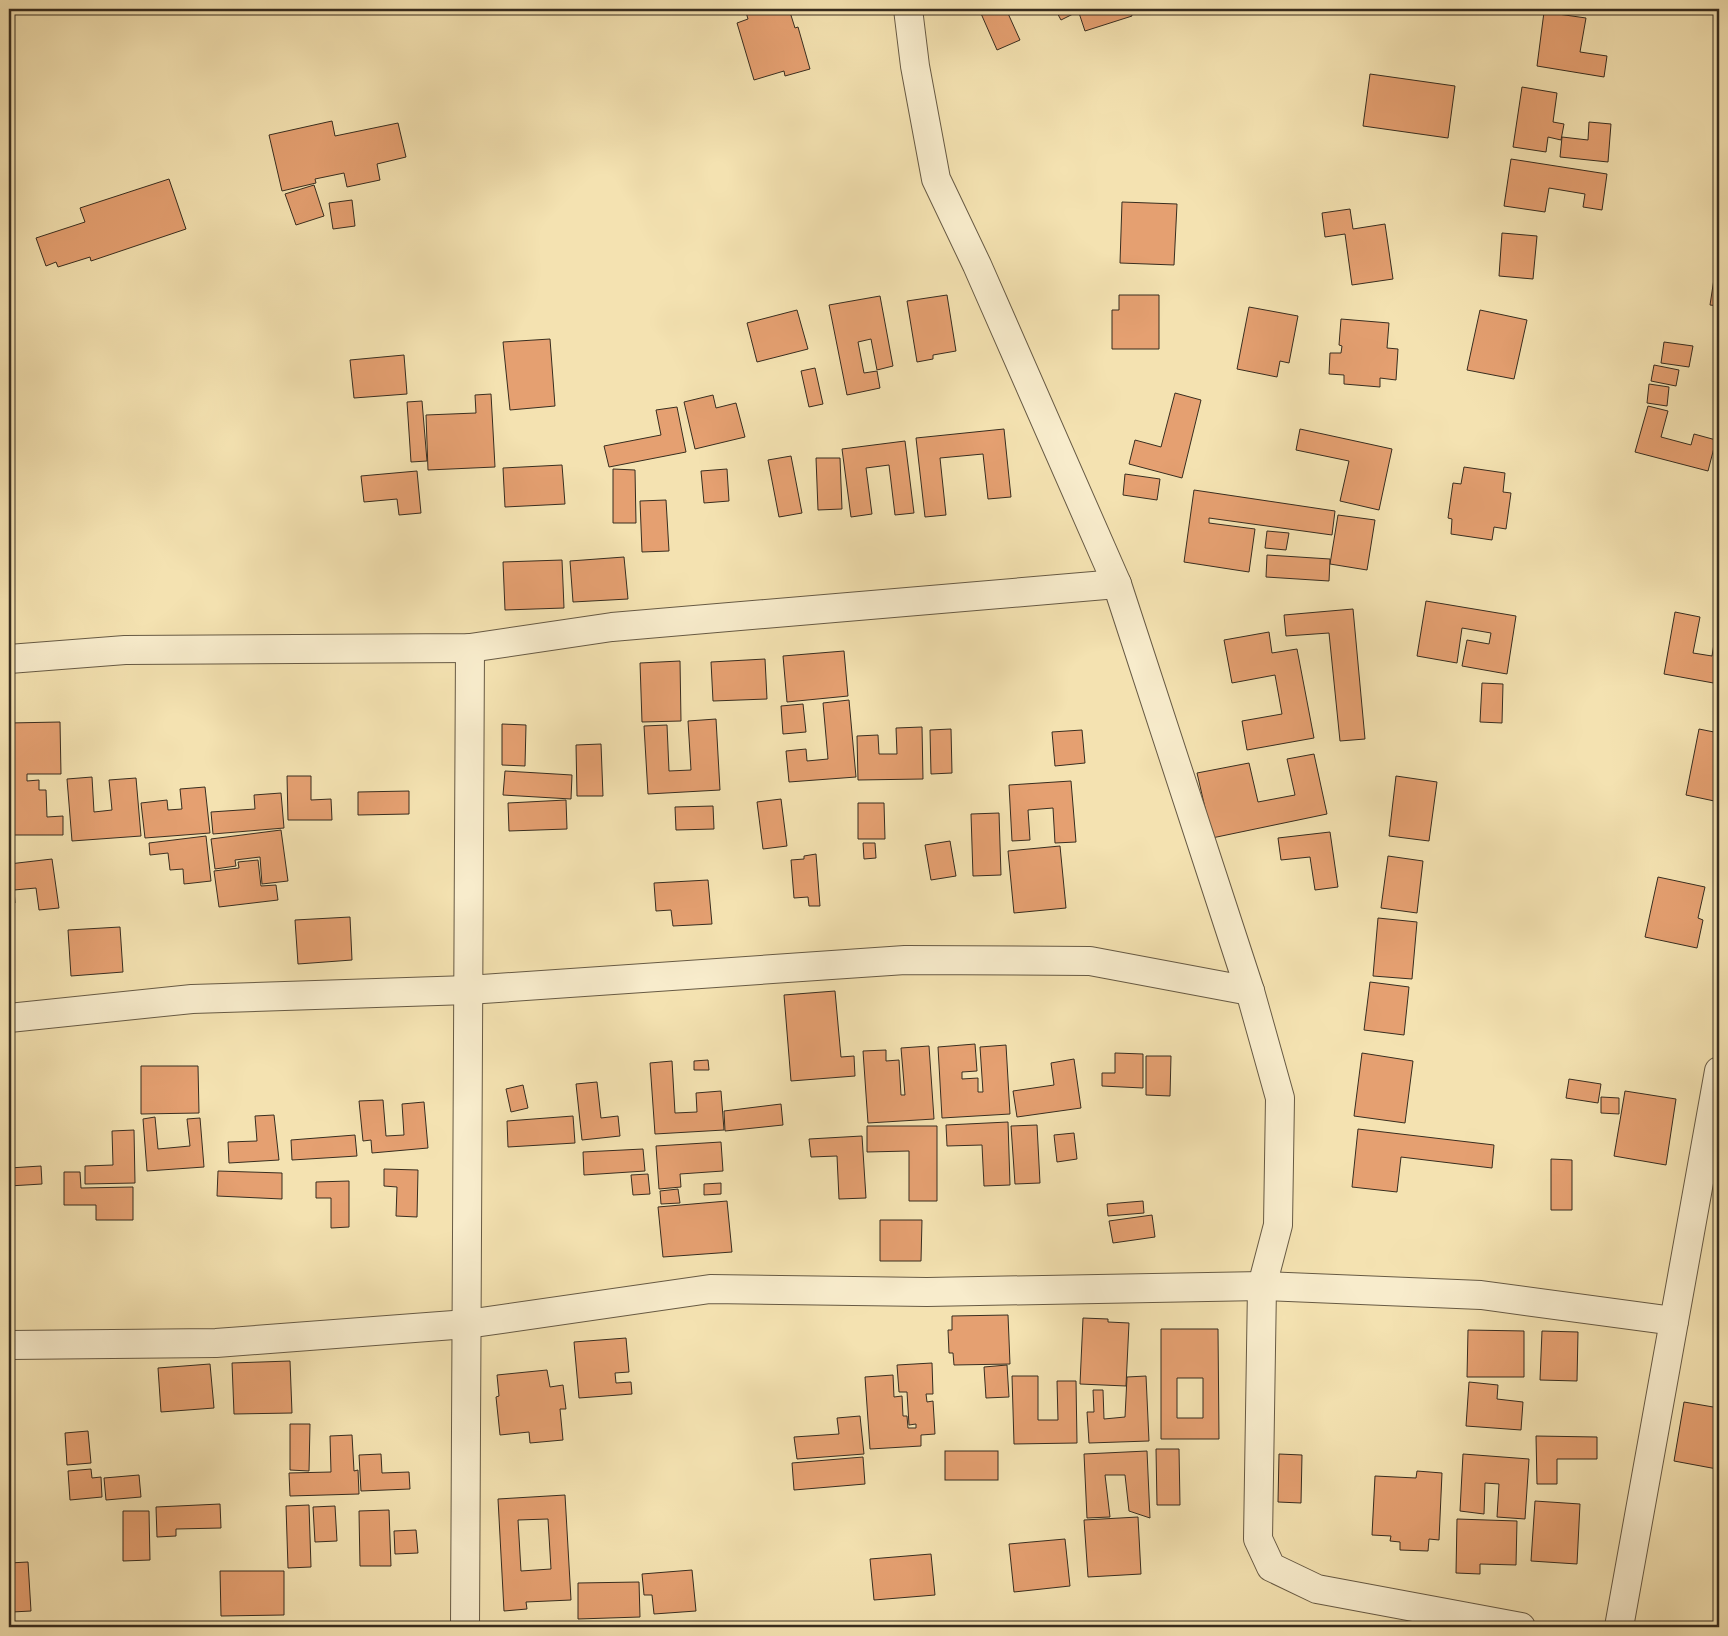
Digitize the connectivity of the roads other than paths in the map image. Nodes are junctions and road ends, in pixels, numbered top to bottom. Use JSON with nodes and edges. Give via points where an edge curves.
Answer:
{"nodes":[{"id":1,"x":908,"y":9,"type":"edge"},
{"id":2,"x":1117,"y":584,"type":"junction"},
{"id":3,"x":470,"y":648,"type":"junction"},
{"id":4,"x":9,"y":659,"type":"edge"},
{"id":5,"x":468,"y":990,"type":"junction"},
{"id":6,"x":1250,"y":991,"type":"junction"},
{"id":7,"x":9,"y":1018,"type":"edge"},
{"id":8,"x":1719,"y":1071,"type":"edge"},
{"id":9,"x":1262,"y":1286,"type":"junction"},
{"id":10,"x":1674,"y":1321,"type":"junction"},
{"id":11,"x":467,"y":1324,"type":"junction"},
{"id":12,"x":9,"y":1345,"type":"edge"},
{"id":13,"x":465,"y":1627,"type":"edge"},
{"id":14,"x":1521,"y":1627,"type":"edge"},
{"id":15,"x":1618,"y":1627,"type":"edge"}],
"edges":[{"from":1,"to":2,"type":"street","via":[[936,179],[978,265]]},
{"from":2,"to":3,"type":"street","via":[[612,627]]},
{"from":2,"to":6,"type":"street"},
{"from":3,"to":4,"type":"street","via":[[125,650]]},
{"from":3,"to":5,"type":"street"},
{"from":5,"to":6,"type":"street","via":[[905,960],[1090,961]]},
{"from":5,"to":7,"type":"street","via":[[192,999]]},
{"from":5,"to":11,"type":"street"},
{"from":6,"to":9,"type":"street","via":[[1280,1098],[1278,1224]]},
{"from":8,"to":10,"type":"street"},
{"from":9,"to":10,"type":"street","via":[[1481,1295]]},
{"from":9,"to":11,"type":"street","via":[[927,1292],[710,1289]]},
{"from":9,"to":14,"type":"street","via":[[1258,1539],[1271,1567],[1317,1589]]},
{"from":10,"to":15,"type":"street"},
{"from":11,"to":12,"type":"street","via":[[216,1343]]},
{"from":11,"to":13,"type":"street"}]}
